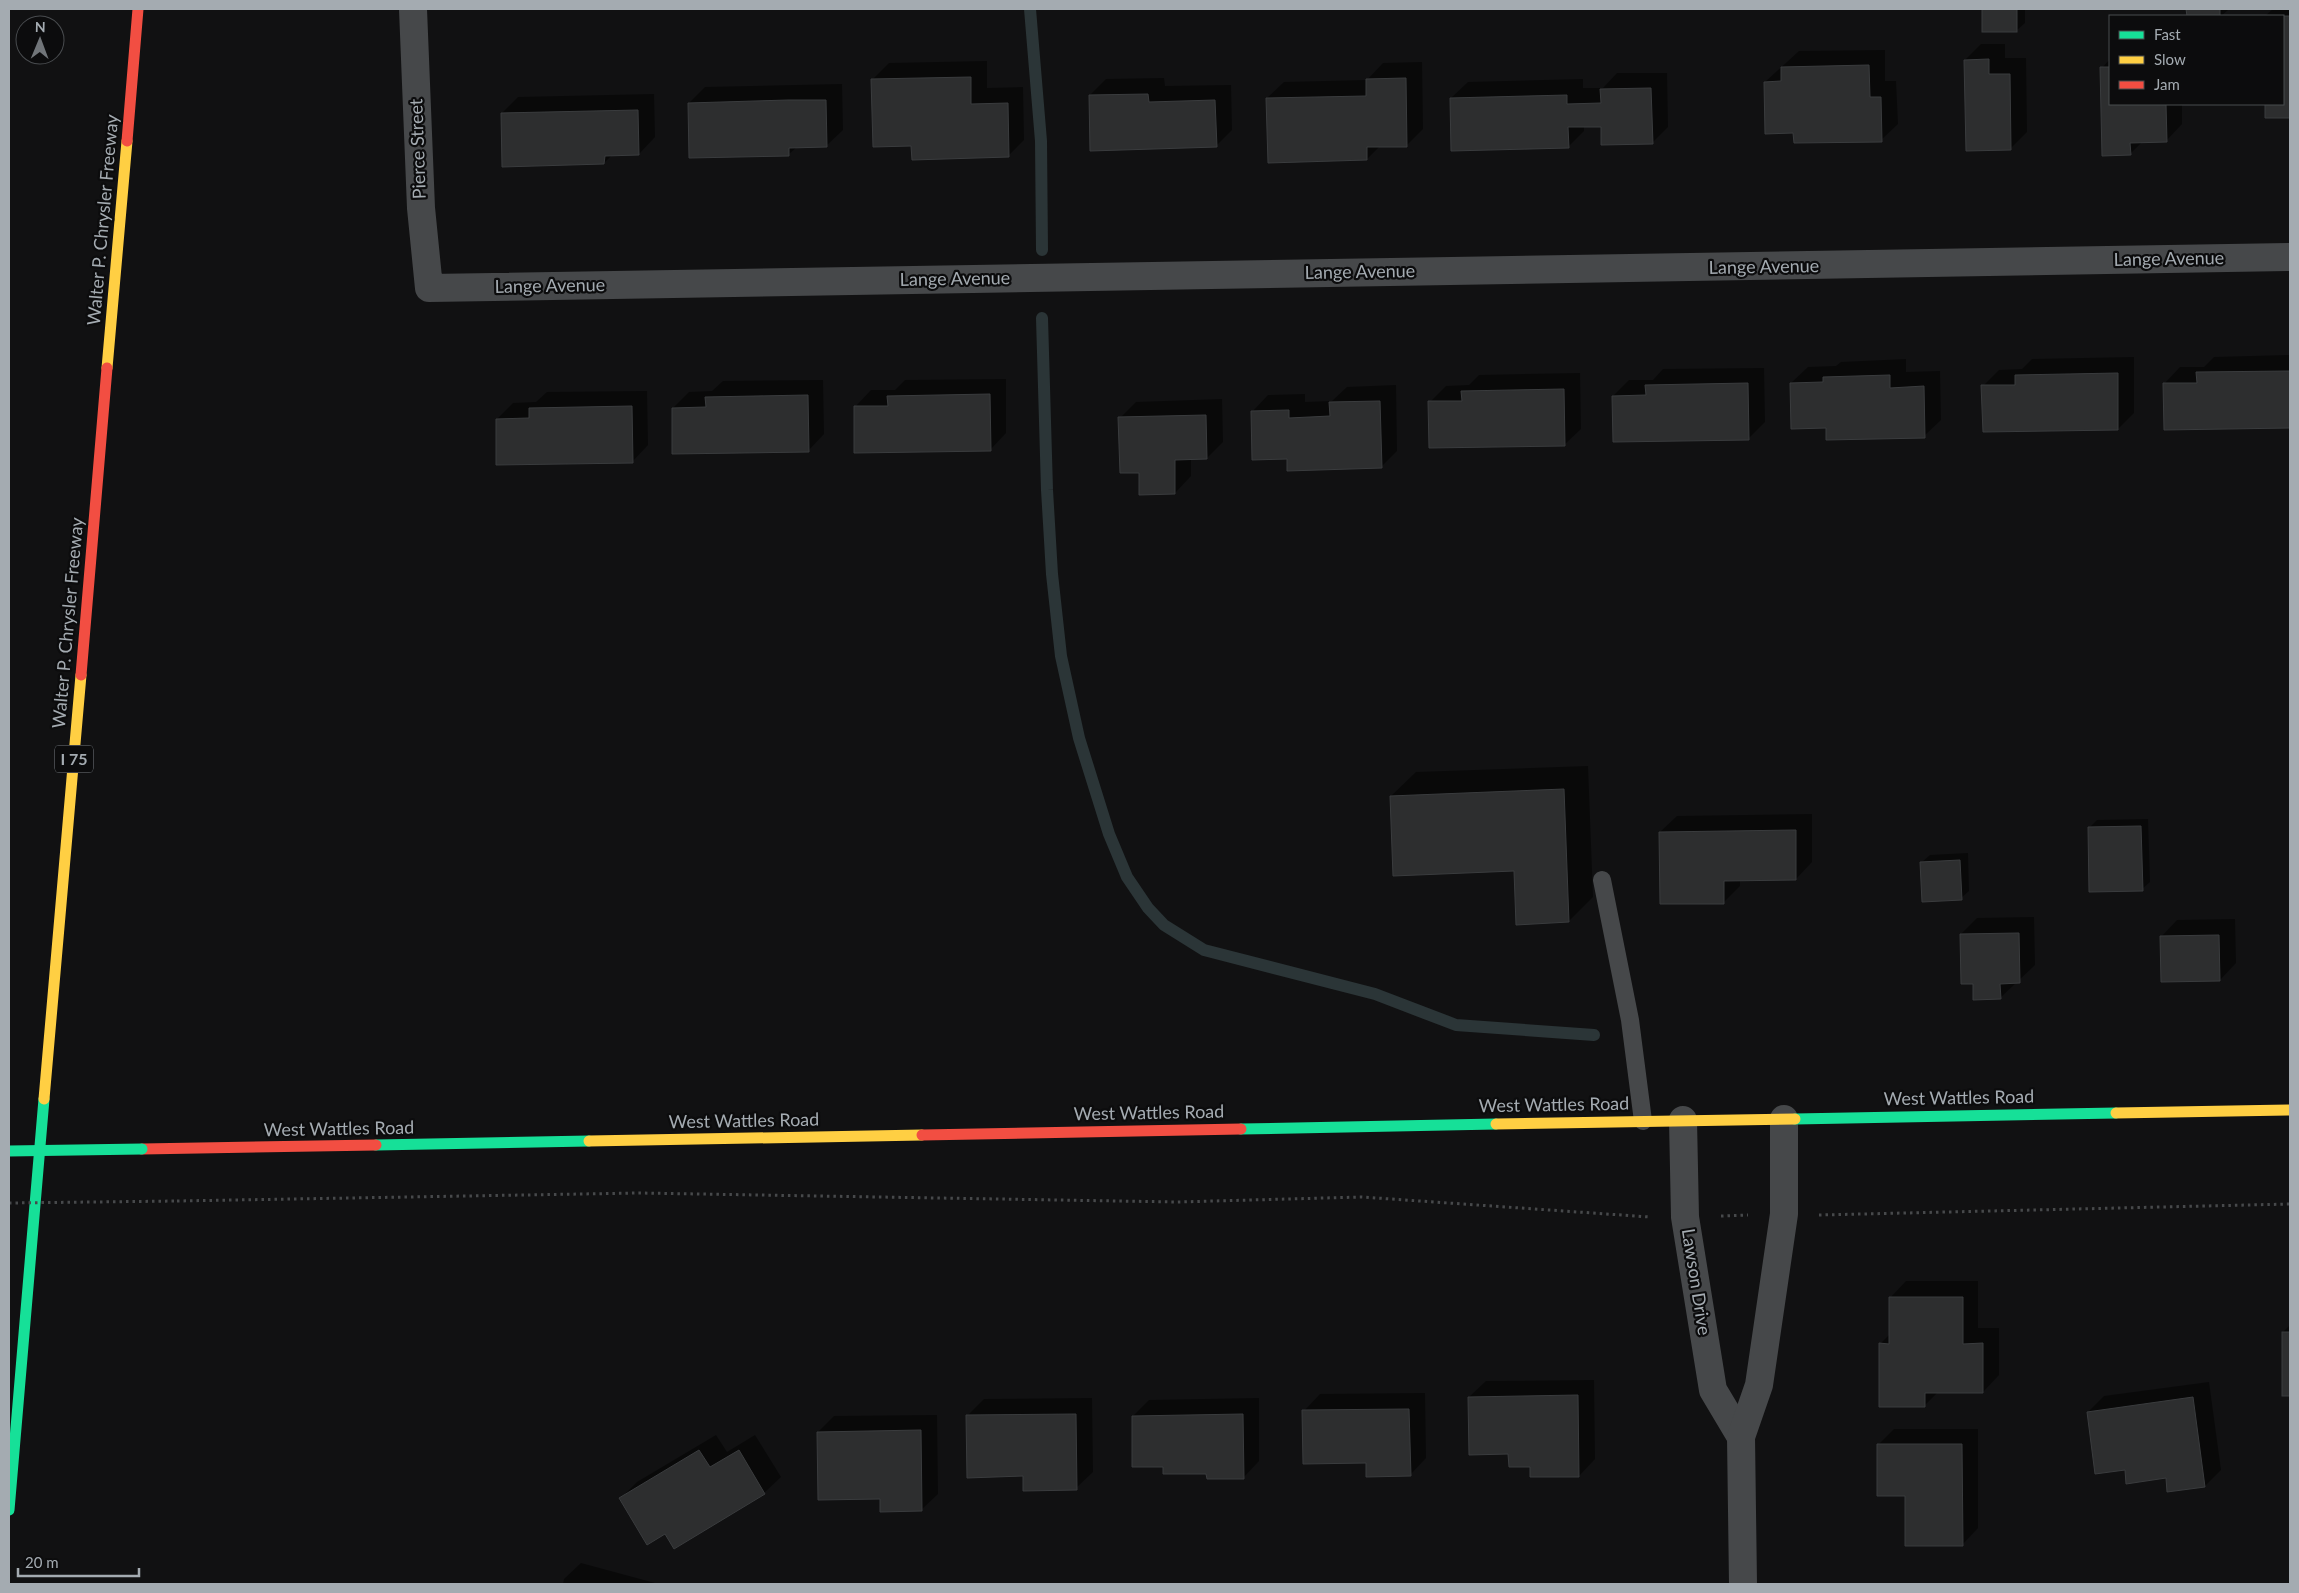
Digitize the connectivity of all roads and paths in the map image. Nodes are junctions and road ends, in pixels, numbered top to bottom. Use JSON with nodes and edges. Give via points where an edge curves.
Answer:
{"nodes":[{"id":1,"x":138,"y":9,"type":"edge"},
{"id":2,"x":413,"y":9,"type":"edge"},
{"id":3,"x":2290,"y":256,"type":"edge"},
{"id":4,"x":429,"y":288,"type":"joint"},
{"id":5,"x":1602,"y":880,"type":"dead end"},
{"id":6,"x":2290,"y":1110,"type":"edge"},
{"id":7,"x":1784,"y":1118,"type":"junction"},
{"id":8,"x":1683,"y":1120,"type":"junction"},
{"id":9,"x":1643,"y":1121,"type":"junction"},
{"id":10,"x":9,"y":1151,"type":"edge"},
{"id":11,"x":9,"y":1203,"type":"edge"},
{"id":12,"x":2290,"y":1204,"type":"edge"},
{"id":13,"x":1784,"y":1214,"type":"junction"},
{"id":14,"x":1685,"y":1217,"type":"junction"},
{"id":15,"x":1741,"y":1437,"type":"junction"},
{"id":16,"x":9,"y":1510,"type":"edge"},
{"id":17,"x":1743,"y":1584,"type":"edge"}],
"edges":[{"from":1,"to":16,"type":"main road","name":"Walter P. Chrysler Freeway","number":"I 75"},
{"from":2,"to":4,"type":"street","name":"Pierce Street","via":[[421,208]]},
{"from":3,"to":4,"type":"street","name":"Lange Avenue","via":[[1868,266]]},
{"from":5,"to":9,"type":"lane","via":[[1630,1020]]},
{"from":6,"to":7,"type":"main road","name":"West Wattles Road"},
{"from":7,"to":8,"type":"main road","name":"West Wattles Road"},
{"from":7,"to":13,"type":"street"},
{"from":8,"to":9,"type":"main road","name":"West Wattles Road"},
{"from":8,"to":14,"type":"street","name":"Lawson Drive"},
{"from":9,"to":10,"type":"main road","name":"West Wattles Road","bridge":true},
{"from":11,"to":14,"type":"path","bridge":true,"via":[[639,1193],[1177,1202],[1362,1197]]},
{"from":12,"to":13,"type":"path"},
{"from":13,"to":14,"type":"path"},
{"from":13,"to":15,"type":"street","via":[[1759,1385]]},
{"from":14,"to":15,"type":"street","name":"Lawson Drive","via":[[1713,1390]]},
{"from":15,"to":17,"type":"street"}]}
